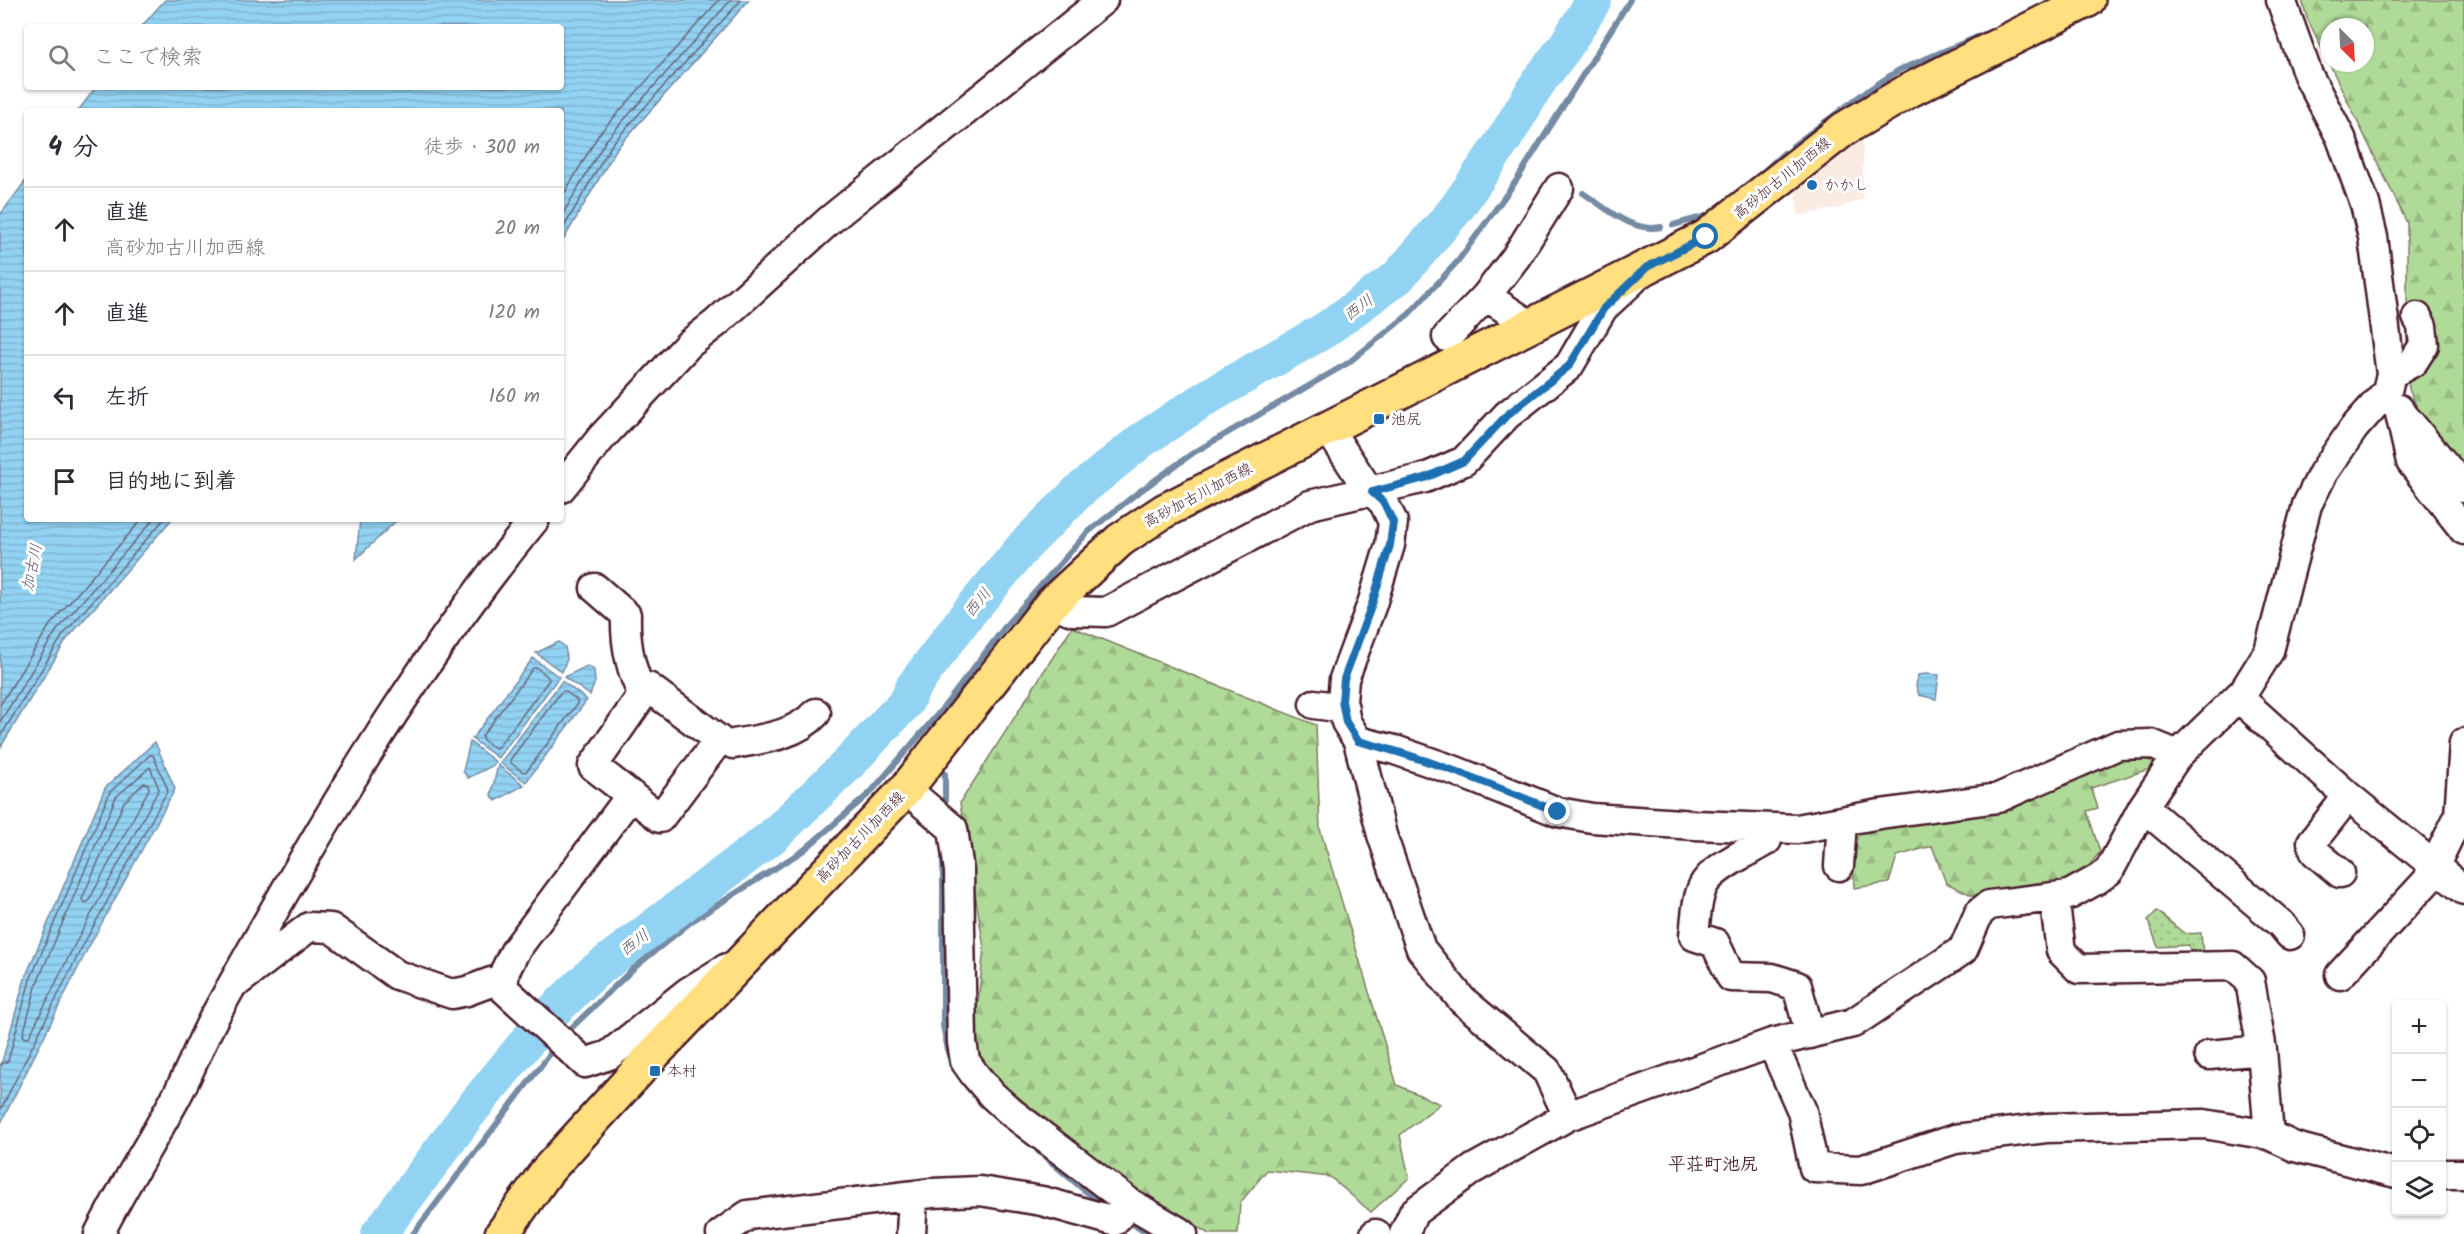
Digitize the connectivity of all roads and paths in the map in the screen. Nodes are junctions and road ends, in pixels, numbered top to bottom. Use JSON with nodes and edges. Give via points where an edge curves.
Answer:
{"nodes":[{"id":1,"x":1103,"y":0,"type":"edge"},
{"id":2,"x":2088,"y":0,"type":"edge"},
{"id":3,"x":2281,"y":0,"type":"edge"},
{"id":4,"x":1559,"y":188,"type":"dead end"},
{"id":5,"x":1647,"y":267,"type":"junction"},
{"id":6,"x":1486,"y":296,"type":"junction"},
{"id":7,"x":2417,"y":317,"type":"dead end"},
{"id":8,"x":1530,"y":325,"type":"junction"},
{"id":9,"x":1447,"y":337,"type":"dead end"},
{"id":10,"x":2393,"y":392,"type":"junction"},
{"id":11,"x":1327,"y":428,"type":"junction"},
{"id":12,"x":564,"y":484,"type":"edge"},
{"id":13,"x":1372,"y":492,"type":"junction"},
{"id":14,"x":2445,"y":500,"type":"edge"},
{"id":15,"x":533,"y":522,"type":"edge"},
{"id":16,"x":2464,"y":530,"type":"edge"},
{"id":17,"x":595,"y":588,"type":"dead end"},
{"id":18,"x":1052,"y":603,"type":"junction"},
{"id":19,"x":643,"y":695,"type":"junction"},
{"id":20,"x":2238,"y":697,"type":"junction"},
{"id":21,"x":1314,"y":704,"type":"dead end"},
{"id":22,"x":1344,"y":708,"type":"junction"},
{"id":23,"x":816,"y":713,"type":"dead end"},
{"id":24,"x":1358,"y":741,"type":"junction"},
{"id":25,"x":734,"y":742,"type":"junction"},
{"id":26,"x":2464,"y":743,"type":"edge"},
{"id":27,"x":2178,"y":755,"type":"junction"},
{"id":28,"x":906,"y":789,"type":"junction"},
{"id":29,"x":631,"y":795,"type":"junction"},
{"id":30,"x":2348,"y":796,"type":"junction"},
{"id":31,"x":2143,"y":807,"type":"junction"},
{"id":32,"x":1842,"y":821,"type":"junction"},
{"id":33,"x":1770,"y":839,"type":"junction"},
{"id":34,"x":1839,"y":866,"type":"dead end"},
{"id":35,"x":2435,"y":866,"type":"junction"},
{"id":36,"x":2340,"y":873,"type":"dead end"},
{"id":37,"x":2464,"y":890,"type":"edge"},
{"id":38,"x":2054,"y":897,"type":"junction"},
{"id":39,"x":2290,"y":935,"type":"dead end"},
{"id":40,"x":747,"y":955,"type":"junction"},
{"id":41,"x":2340,"y":975,"type":"dead end"},
{"id":42,"x":234,"y":985,"type":"junction"},
{"id":43,"x":497,"y":985,"type":"junction"},
{"id":44,"x":1810,"y":1034,"type":"junction"},
{"id":45,"x":1772,"y":1043,"type":"junction"},
{"id":46,"x":2262,"y":1050,"type":"junction"},
{"id":47,"x":2209,"y":1055,"type":"dead end"},
{"id":48,"x":1568,"y":1116,"type":"junction"},
{"id":49,"x":2269,"y":1134,"type":"junction"},
{"id":50,"x":2392,"y":1172,"type":"edge"},
{"id":51,"x":2446,"y":1174,"type":"edge"},
{"id":52,"x":2464,"y":1174,"type":"edge"},
{"id":53,"x":913,"y":1196,"type":"junction"},
{"id":54,"x":1130,"y":1203,"type":"junction"},
{"id":55,"x":1078,"y":1223,"type":"edge"},
{"id":56,"x":99,"y":1234,"type":"edge"},
{"id":57,"x":502,"y":1234,"type":"edge"},
{"id":58,"x":721,"y":1234,"type":"edge"},
{"id":59,"x":911,"y":1234,"type":"edge"},
{"id":60,"x":1183,"y":1234,"type":"edge"},
{"id":61,"x":1404,"y":1234,"type":"edge"}],
"edges":[{"from":1,"to":12,"type":"street","via":[[840,211],[689,344],[602,437]]},
{"from":2,"to":5,"type":"main road","name":"高砂加古川加西線","via":[[1908,91],[1844,129],[1706,237]]},
{"from":3,"to":10,"type":"street","via":[[2308,75],[2341,138],[2365,204],[2373,237]]},
{"from":4,"to":6,"type":"street","via":[[1516,257]]},
{"from":5,"to":8,"type":"main road","name":"高砂加古川加西線"},
{"from":5,"to":13,"type":"street","via":[[1604,308],[1569,366],[1507,415],[1464,461],[1425,478]]},
{"from":6,"to":8,"type":"street"},
{"from":6,"to":9,"type":"street"},
{"from":7,"to":10,"type":"street","via":[[2424,345]]},
{"from":8,"to":11,"type":"main road","name":"高砂加古川加西線"},
{"from":10,"to":14,"type":"street","via":[[2411,462]]},
{"from":10,"to":20,"type":"street","via":[[2354,428],[2323,473],[2311,497],[2269,651]]},
{"from":11,"to":13,"type":"street"},
{"from":11,"to":18,"type":"main road","name":"高砂加古川加西線","via":[[1164,510],[1120,540]]},
{"from":13,"to":18,"type":"street","via":[[1310,506],[1106,612],[1072,611]]},
{"from":13,"to":22,"type":"street","via":[[1384,503],[1393,522],[1372,604],[1344,679]]},
{"from":14,"to":16,"type":"street"},
{"from":15,"to":42,"type":"street","via":[[443,638],[367,753],[263,928]]},
{"from":17,"to":19,"type":"street","via":[[636,629],[626,634],[633,674]]},
{"from":18,"to":28,"type":"main road","name":"高砂加古川加西線"},
{"from":19,"to":25,"type":"street","via":[[648,687]]},
{"from":19,"to":29,"type":"street","via":[[593,766]]},
{"from":20,"to":27,"type":"street"},
{"from":20,"to":30,"type":"street"},
{"from":21,"to":22,"type":"street"},
{"from":22,"to":24,"type":"street","via":[[1346,722]]},
{"from":23,"to":25,"type":"street","via":[[795,730],[785,728]]},
{"from":24,"to":33,"type":"street","via":[[1453,770],[1558,812]]},
{"from":24,"to":48,"type":"street","via":[[1382,835],[1421,950],[1462,1000],[1547,1071]]},
{"from":25,"to":29,"type":"street","via":[[660,818]]},
{"from":26,"to":35,"type":"street","via":[[2459,816]]},
{"from":27,"to":31,"type":"street"},
{"from":27,"to":32,"type":"street","via":[[2151,744],[2118,745],[1998,798]]},
{"from":28,"to":40,"type":"main road","name":"高砂加古川加西線"},
{"from":28,"to":54,"type":"street","via":[[953,829],[959,871],[965,1061],[1012,1113]]},
{"from":29,"to":43,"type":"street","via":[[515,951]]},
{"from":30,"to":35,"type":"street"},
{"from":30,"to":36,"type":"street","via":[[2312,842],[2315,852]]},
{"from":31,"to":38,"type":"street","via":[[2109,871],[2084,888]]},
{"from":31,"to":39,"type":"street"},
{"from":32,"to":33,"type":"street","via":[[1797,829]]},
{"from":32,"to":34,"type":"street"},
{"from":33,"to":44,"type":"street","via":[[1713,873],[1703,884],[1694,936],[1715,943],[1731,977],[1772,978],[1797,986]]},
{"from":35,"to":37,"type":"street"},
{"from":35,"to":41,"type":"street","via":[[2427,881]]},
{"from":38,"to":44,"type":"street","via":[[1989,905],[1979,913],[1963,950],[1950,960],[1853,1023]]},
{"from":38,"to":46,"type":"street","via":[[2061,951],[2079,969],[2233,966],[2250,981]]},
{"from":40,"to":43,"type":"street","via":[[688,992],[609,1055],[585,1063]]},
{"from":40,"to":57,"type":"main road","name":"高砂加古川加西線","via":[[547,1171]]},
{"from":42,"to":43,"type":"street","via":[[309,927],[331,928],[397,975],[452,994]]},
{"from":42,"to":56,"type":"street"},
{"from":44,"to":45,"type":"street"},
{"from":45,"to":48,"type":"street"},
{"from":45,"to":49,"type":"street","via":[[1802,1111],[1814,1168],[1861,1170],[1955,1139],[2046,1128],[2204,1124]]},
{"from":46,"to":47,"type":"street"},
{"from":46,"to":49,"type":"street"},
{"from":48,"to":61,"type":"street","via":[[1473,1169],[1414,1212]]},
{"from":49,"to":50,"type":"street","via":[[2295,1148]]},
{"from":51,"to":52,"type":"street"},
{"from":53,"to":55,"type":"street","via":[[980,1191],[1042,1201]]},
{"from":53,"to":58,"type":"street","via":[[748,1215]]},
{"from":53,"to":59,"type":"street"},
{"from":54,"to":55,"type":"street","via":[[1114,1221]]},
{"from":54,"to":60,"type":"street"}]}
